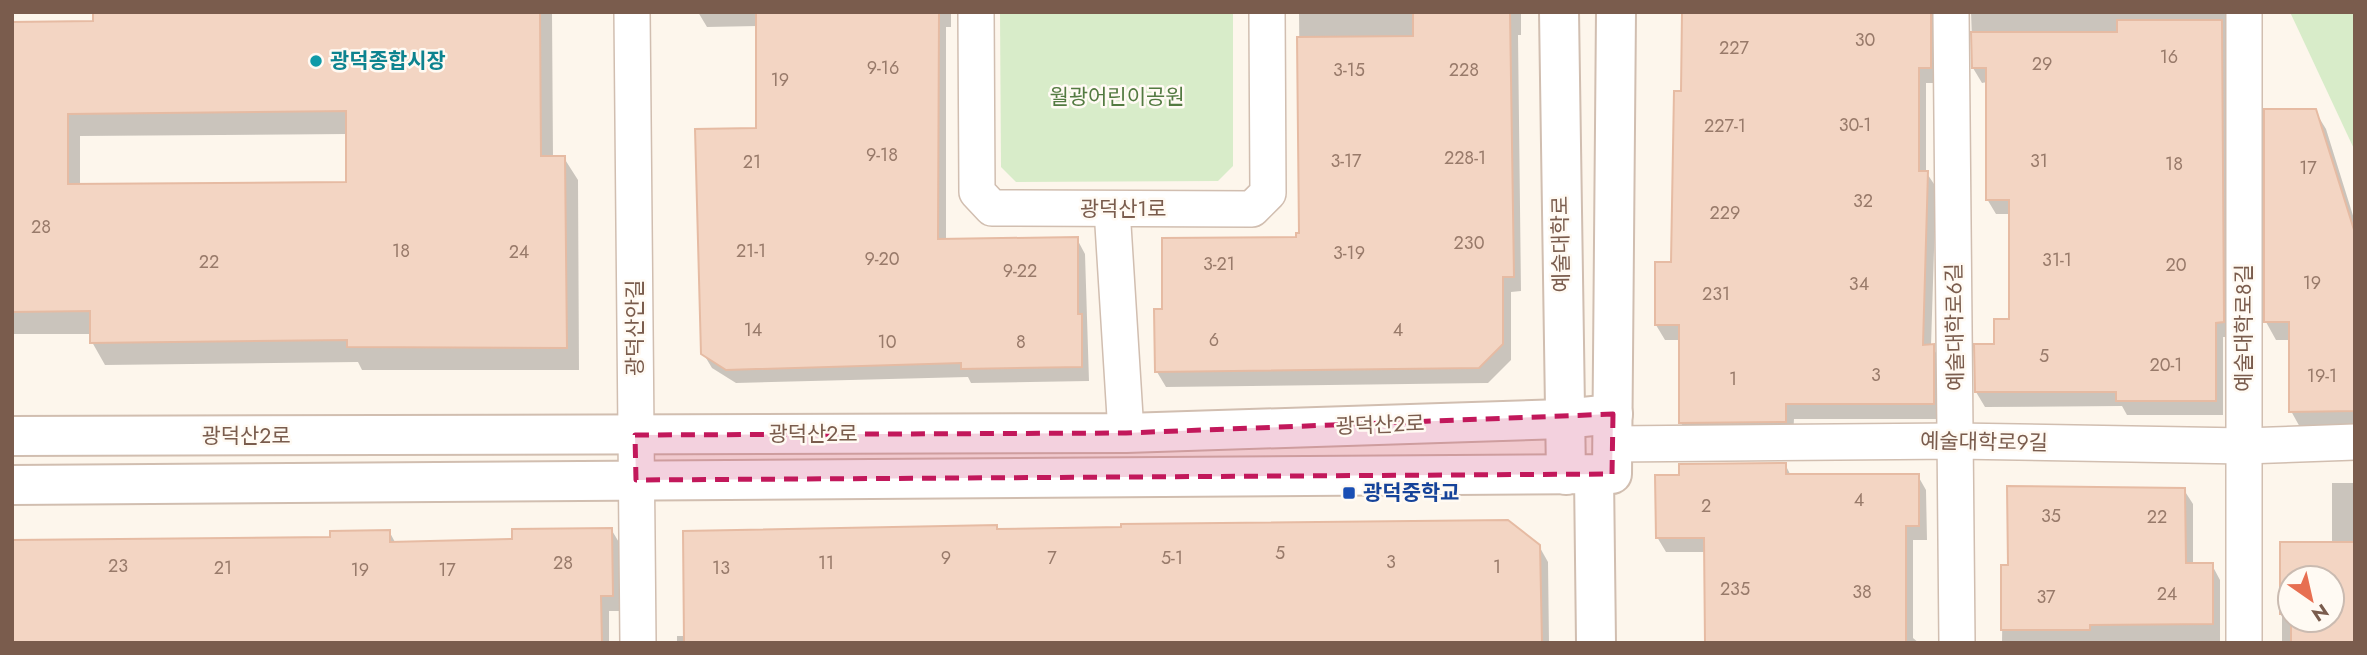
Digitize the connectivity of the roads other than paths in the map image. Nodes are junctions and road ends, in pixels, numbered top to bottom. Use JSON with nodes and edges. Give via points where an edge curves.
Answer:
{"nodes":[{"id":1,"x":632,"y":12,"type":"edge"},
{"id":2,"x":976,"y":12,"type":"edge"},
{"id":3,"x":1267,"y":12,"type":"edge"},
{"id":4,"x":1559,"y":12,"type":"edge"},
{"id":5,"x":1616,"y":12,"type":"edge"},
{"id":6,"x":1951,"y":12,"type":"edge"},
{"id":7,"x":2244,"y":12,"type":"edge"},
{"id":8,"x":1112,"y":209,"type":"junction"},
{"id":9,"x":1563,"y":419,"type":"junction"},
{"id":10,"x":1126,"y":433,"type":"junction"},
{"id":11,"x":635,"y":435,"type":"junction"},
{"id":12,"x":12,"y":436,"type":"edge"},
{"id":13,"x":1956,"y":441,"type":"junction"},
{"id":14,"x":2355,"y":442,"type":"edge"},
{"id":15,"x":2244,"y":446,"type":"junction"},
{"id":16,"x":1599,"y":456,"type":"junction"},
{"id":17,"x":636,"y":480,"type":"junction"},
{"id":18,"x":12,"y":485,"type":"edge"},
{"id":19,"x":638,"y":643,"type":"edge"},
{"id":20,"x":1596,"y":643,"type":"edge"},
{"id":21,"x":1957,"y":643,"type":"edge"},
{"id":22,"x":2244,"y":643,"type":"edge"}],
"edges":[{"from":1,"to":11,"type":"street","name":"광덕산안길"},
{"from":2,"to":8,"type":"street","name":"광덕산1로","via":[[977,192],[992,208]]},
{"from":3,"to":8,"type":"street","name":"광덕산1로","via":[[1268,193],[1252,209]]},
{"from":4,"to":9,"type":"street","name":"예술대학로"},
{"from":5,"to":16,"type":"street","name":"예술대학로"},
{"from":6,"to":13,"type":"street","name":"예술대학로6길"},
{"from":7,"to":15,"type":"street","name":"예술대학로8길"},
{"from":8,"to":10,"type":"street"},
{"from":9,"to":10,"type":"street","name":"광덕산2로"},
{"from":9,"to":16,"type":"street","name":"광덕산2로"},
{"from":9,"to":16,"type":"street","name":"예술대학로"},
{"from":10,"to":11,"type":"street","name":"광덕산2로"},
{"from":11,"to":12,"type":"street","name":"광덕산2로"},
{"from":11,"to":17,"type":"street","name":"광덕산안길"},
{"from":13,"to":15,"type":"street","name":"예술대학로9길"},
{"from":13,"to":16,"type":"street","name":"예술대학로9길"},
{"from":13,"to":21,"type":"street","name":"예술대학로6길"},
{"from":14,"to":15,"type":"street","name":"예술대학로9길"},
{"from":15,"to":22,"type":"street","name":"예술대학로8길"},
{"from":16,"to":17,"type":"street"},
{"from":16,"to":20,"type":"street","name":"예술대학로"},
{"from":17,"to":18,"type":"street"},
{"from":17,"to":19,"type":"street","name":"광덕산안길"}]}
